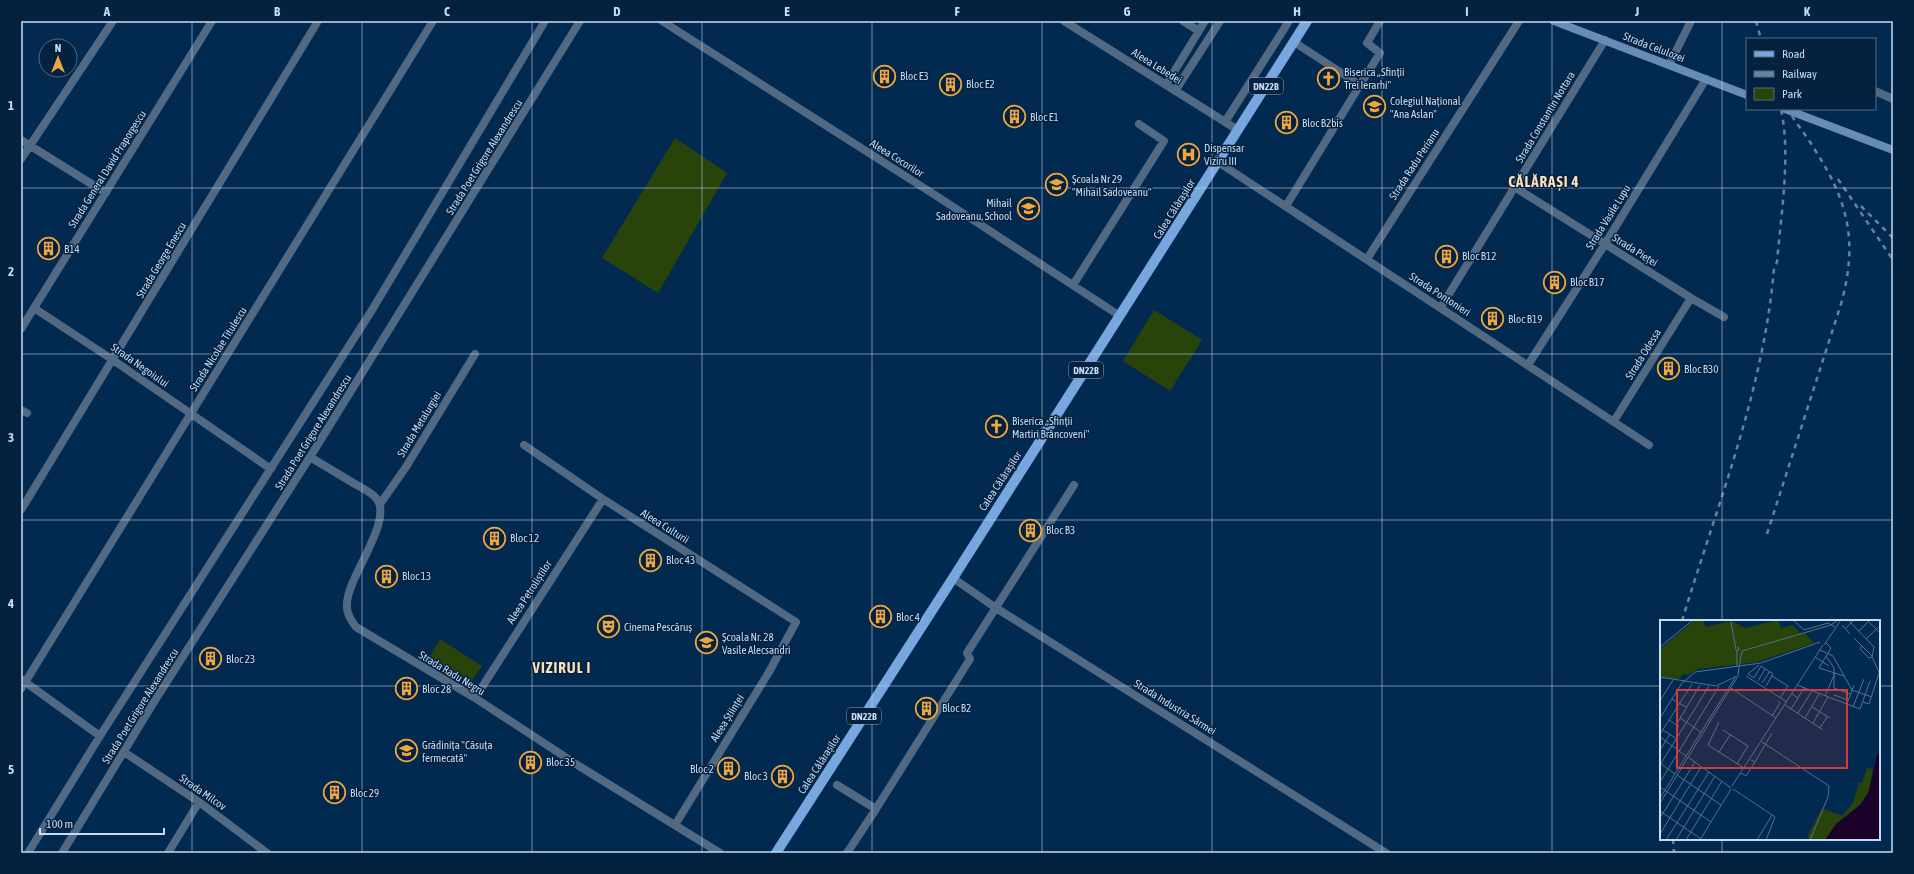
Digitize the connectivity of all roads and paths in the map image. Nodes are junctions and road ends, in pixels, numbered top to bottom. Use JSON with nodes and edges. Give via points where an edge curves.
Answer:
{"nodes":[{"id":1,"x":113,"y":21,"type":"edge"},
{"id":2,"x":212,"y":21,"type":"edge"},
{"id":3,"x":318,"y":21,"type":"edge"},
{"id":4,"x":433,"y":21,"type":"edge"},
{"id":5,"x":545,"y":21,"type":"edge"},
{"id":6,"x":580,"y":21,"type":"edge"},
{"id":7,"x":662,"y":21,"type":"edge"},
{"id":8,"x":1064,"y":21,"type":"edge"},
{"id":9,"x":1183,"y":21,"type":"edge"},
{"id":10,"x":1205,"y":21,"type":"edge"},
{"id":11,"x":1220,"y":21,"type":"edge"},
{"id":12,"x":1289,"y":21,"type":"edge"},
{"id":13,"x":1307,"y":21,"type":"edge"},
{"id":14,"x":1380,"y":21,"type":"edge"},
{"id":15,"x":1519,"y":21,"type":"edge"},
{"id":16,"x":1554,"y":21,"type":"edge"},
{"id":17,"x":1691,"y":21,"type":"edge"},
{"id":18,"x":1199,"y":31,"type":"junction"},
{"id":19,"x":1605,"y":40,"type":"junction"},
{"id":20,"x":1294,"y":42,"type":"junction"},
{"id":21,"x":1669,"y":65,"type":"junction"},
{"id":22,"x":1706,"y":79,"type":"junction"},
{"id":23,"x":1166,"y":85,"type":"junction"},
{"id":24,"x":1360,"y":85,"type":"junction"},
{"id":25,"x":1175,"y":91,"type":"junction"},
{"id":26,"x":1876,"y":91,"type":"edge"},
{"id":27,"x":1746,"y":95,"type":"edge"},
{"id":28,"x":1893,"y":99,"type":"edge"},
{"id":29,"x":1794,"y":111,"type":"edge"},
{"id":30,"x":1225,"y":122,"type":"junction"},
{"id":31,"x":1139,"y":124,"type":"dead end"},
{"id":32,"x":1238,"y":130,"type":"junction"},
{"id":33,"x":21,"y":140,"type":"edge"},
{"id":34,"x":30,"y":145,"type":"junction"},
{"id":35,"x":1893,"y":150,"type":"edge"},
{"id":36,"x":21,"y":159,"type":"edge"},
{"id":37,"x":1218,"y":162,"type":"junction"},
{"id":38,"x":1516,"y":188,"type":"junction"},
{"id":39,"x":106,"y":193,"type":"junction"},
{"id":40,"x":1286,"y":206,"type":"junction"},
{"id":41,"x":1605,"y":244,"type":"junction"},
{"id":42,"x":1367,"y":259,"type":"junction"},
{"id":43,"x":1073,"y":285,"type":"junction"},
{"id":44,"x":1691,"y":298,"type":"junction"},
{"id":45,"x":34,"y":308,"type":"junction"},
{"id":46,"x":1441,"y":308,"type":"junction"},
{"id":47,"x":1120,"y":316,"type":"junction"},
{"id":48,"x":1724,"y":317,"type":"dead end"},
{"id":49,"x":21,"y":329,"type":"edge"},
{"id":50,"x":475,"y":354,"type":"dead end"},
{"id":51,"x":113,"y":360,"type":"junction"},
{"id":52,"x":1528,"y":365,"type":"junction"},
{"id":53,"x":190,"y":414,"type":"junction"},
{"id":54,"x":1614,"y":421,"type":"junction"},
{"id":55,"x":524,"y":445,"type":"dead end"},
{"id":56,"x":1649,"y":445,"type":"dead end"},
{"id":57,"x":310,"y":457,"type":"junction"},
{"id":58,"x":271,"y":469,"type":"junction"},
{"id":59,"x":1074,"y":485,"type":"dead end"},
{"id":60,"x":603,"y":499,"type":"junction"},
{"id":61,"x":380,"y":504,"type":"junction"},
{"id":62,"x":21,"y":510,"type":"edge"},
{"id":63,"x":953,"y":578,"type":"junction"},
{"id":64,"x":996,"y":608,"type":"junction"},
{"id":65,"x":796,"y":622,"type":"joint"},
{"id":66,"x":22,"y":683,"type":"edge"},
{"id":67,"x":475,"y":698,"type":"junction"},
{"id":68,"x":100,"y":736,"type":"junction"},
{"id":69,"x":124,"y":752,"type":"junction"},
{"id":70,"x":837,"y":785,"type":"dead end"},
{"id":71,"x":199,"y":802,"type":"junction"},
{"id":72,"x":876,"y":809,"type":"junction"},
{"id":73,"x":674,"y":825,"type":"junction"},
{"id":74,"x":28,"y":853,"type":"edge"},
{"id":75,"x":62,"y":853,"type":"edge"},
{"id":76,"x":168,"y":853,"type":"edge"},
{"id":77,"x":267,"y":853,"type":"edge"},
{"id":78,"x":720,"y":853,"type":"edge"},
{"id":79,"x":776,"y":853,"type":"edge"},
{"id":80,"x":847,"y":853,"type":"edge"},
{"id":81,"x":1386,"y":853,"type":"edge"}],
"edges":[{"from":1,"to":34,"type":"street"},
{"from":2,"to":39,"type":"street","name":"Strada General David Praporgescu"},
{"from":3,"to":51,"type":"street","name":"Strada George Enescu"},
{"from":4,"to":53,"type":"street","name":"Strada Nicolae Titulescu"},
{"from":5,"to":58,"type":"street","name":"Strada Poet Grigore Alexandrescu","via":[[372,310]]},
{"from":6,"to":57,"type":"street","name":"Strada Poet Grigore Alexandrescu"},
{"from":7,"to":43,"type":"street","name":"Aleea Cocorilor"},
{"from":8,"to":23,"type":"street","name":"Aleea Lebedei"},
{"from":9,"to":18,"type":"street"},
{"from":10,"to":18,"type":"street"},
{"from":11,"to":25,"type":"street"},
{"from":12,"to":30,"type":"street"},
{"from":13,"to":20,"type":"main road","name":"Calea Călărașilor","number":"DN22B"},
{"from":14,"to":24,"type":"street","via":[[1367,43],[1380,53]]},
{"from":15,"to":42,"type":"street","name":"Strada Radu Perianu"},
{"from":16,"to":19,"type":"street","name":"Strada Celulozei"},
{"from":17,"to":21,"type":"street"},
{"from":18,"to":23,"type":"street"},
{"from":19,"to":21,"type":"street","name":"Strada Celulozei"},
{"from":19,"to":38,"type":"street","name":"Strada Constantin Nottara"},
{"from":20,"to":24,"type":"street"},
{"from":20,"to":32,"type":"main road","name":"Calea Călărașilor","number":"DN22B"},
{"from":21,"to":22,"type":"street","name":"Strada Celulozei"},
{"from":22,"to":27,"type":"street","name":"Strada Celulozei"},
{"from":22,"to":41,"type":"street","name":"Strada Vasile Lupu"},
{"from":23,"to":25,"type":"street","name":"Aleea Lebedei"},
{"from":24,"to":40,"type":"street"},
{"from":25,"to":30,"type":"street","name":"Aleea Lebedei"},
{"from":26,"to":28,"type":"street"},
{"from":29,"to":35,"type":"street"},
{"from":30,"to":32,"type":"street","name":"Aleea Lebedei"},
{"from":31,"to":43,"type":"street","via":[[1164,141]]},
{"from":32,"to":37,"type":"main road","name":"Calea Călărașilor","number":"DN22B"},
{"from":33,"to":34,"type":"street"},
{"from":34,"to":36,"type":"street"},
{"from":34,"to":39,"type":"street"},
{"from":37,"to":40,"type":"street","name":"Strada Pontonieri"},
{"from":37,"to":47,"type":"main road","name":"Calea Călărașilor","number":"DN22B"},
{"from":38,"to":41,"type":"street","name":"Strada Pieței"},
{"from":38,"to":46,"type":"street","name":"Strada Constantin Nottara"},
{"from":39,"to":45,"type":"street","name":"Strada General David Praporgescu"},
{"from":40,"to":42,"type":"street","name":"Strada Pontonieri"},
{"from":41,"to":44,"type":"street","name":"Strada Pieței"},
{"from":41,"to":52,"type":"street","name":"Strada Vasile Lupu"},
{"from":42,"to":46,"type":"street","name":"Strada Pontonieri"},
{"from":43,"to":47,"type":"street","name":"Aleea Cocorilor"},
{"from":44,"to":48,"type":"street","name":"Strada Pieței"},
{"from":44,"to":54,"type":"street","name":"Strada Odessa"},
{"from":45,"to":49,"type":"street","name":"Strada General David Praporgescu"},
{"from":45,"to":51,"type":"street","name":"Strada Negoiului"},
{"from":46,"to":52,"type":"street","name":"Strada Pontonieri"},
{"from":47,"to":63,"type":"main road","name":"Calea Călărașilor","number":"DN22B"},
{"from":50,"to":61,"type":"street","name":"Strada Metalurgiei"},
{"from":51,"to":53,"type":"street","name":"Strada Negoiului"},
{"from":51,"to":62,"type":"street","name":"Strada George Enescu"},
{"from":52,"to":54,"type":"street","name":"Strada Pontonieri"},
{"from":53,"to":58,"type":"street","name":"Strada Negoiului"},
{"from":53,"to":66,"type":"street","name":"Strada Nicolae Titulescu"},
{"from":54,"to":56,"type":"street","name":"Strada Pontonieri"},
{"from":55,"to":60,"type":"street","name":"Aleea Culturii"},
{"from":57,"to":61,"type":"street","via":[[371,494]]},
{"from":57,"to":69,"type":"street","name":"Strada Poet Grigore Alexandrescu"},
{"from":58,"to":68,"type":"street","name":"Strada Poet Grigore Alexandrescu"},
{"from":59,"to":64,"type":"street"},
{"from":60,"to":65,"type":"street","name":"Aleea Culturii"},
{"from":60,"to":67,"type":"street","name":"Aleea Petroliștilor"},
{"from":61,"to":67,"type":"street","name":"Strada Radu Negru","via":[[380,519],[375,534],[346,604],[349,615],[356,627],[365,633]]},
{"from":63,"to":64,"type":"street","name":"Strada Industria Sârmei"},
{"from":63,"to":79,"type":"main road","name":"Calea Călărașilor","number":"DN22B"},
{"from":64,"to":72,"type":"street","via":[[967,653],[970,659]]},
{"from":64,"to":81,"type":"street","name":"Strada Industria Sârmei"},
{"from":65,"to":73,"type":"street","name":"Aleea Științei","via":[[769,672]]},
{"from":66,"to":68,"type":"street"},
{"from":67,"to":73,"type":"street","name":"Strada Radu Negru"},
{"from":68,"to":74,"type":"street","name":"Strada Poet Grigore Alexandrescu"},
{"from":69,"to":71,"type":"street","name":"Strada Milcov"},
{"from":69,"to":75,"type":"street","name":"Strada Poet Grigore Alexandrescu"},
{"from":70,"to":72,"type":"street"},
{"from":71,"to":76,"type":"street"},
{"from":71,"to":77,"type":"street","name":"Strada Milcov"},
{"from":72,"to":80,"type":"street"},
{"from":73,"to":78,"type":"street","name":"Strada Radu Negru"}]}
